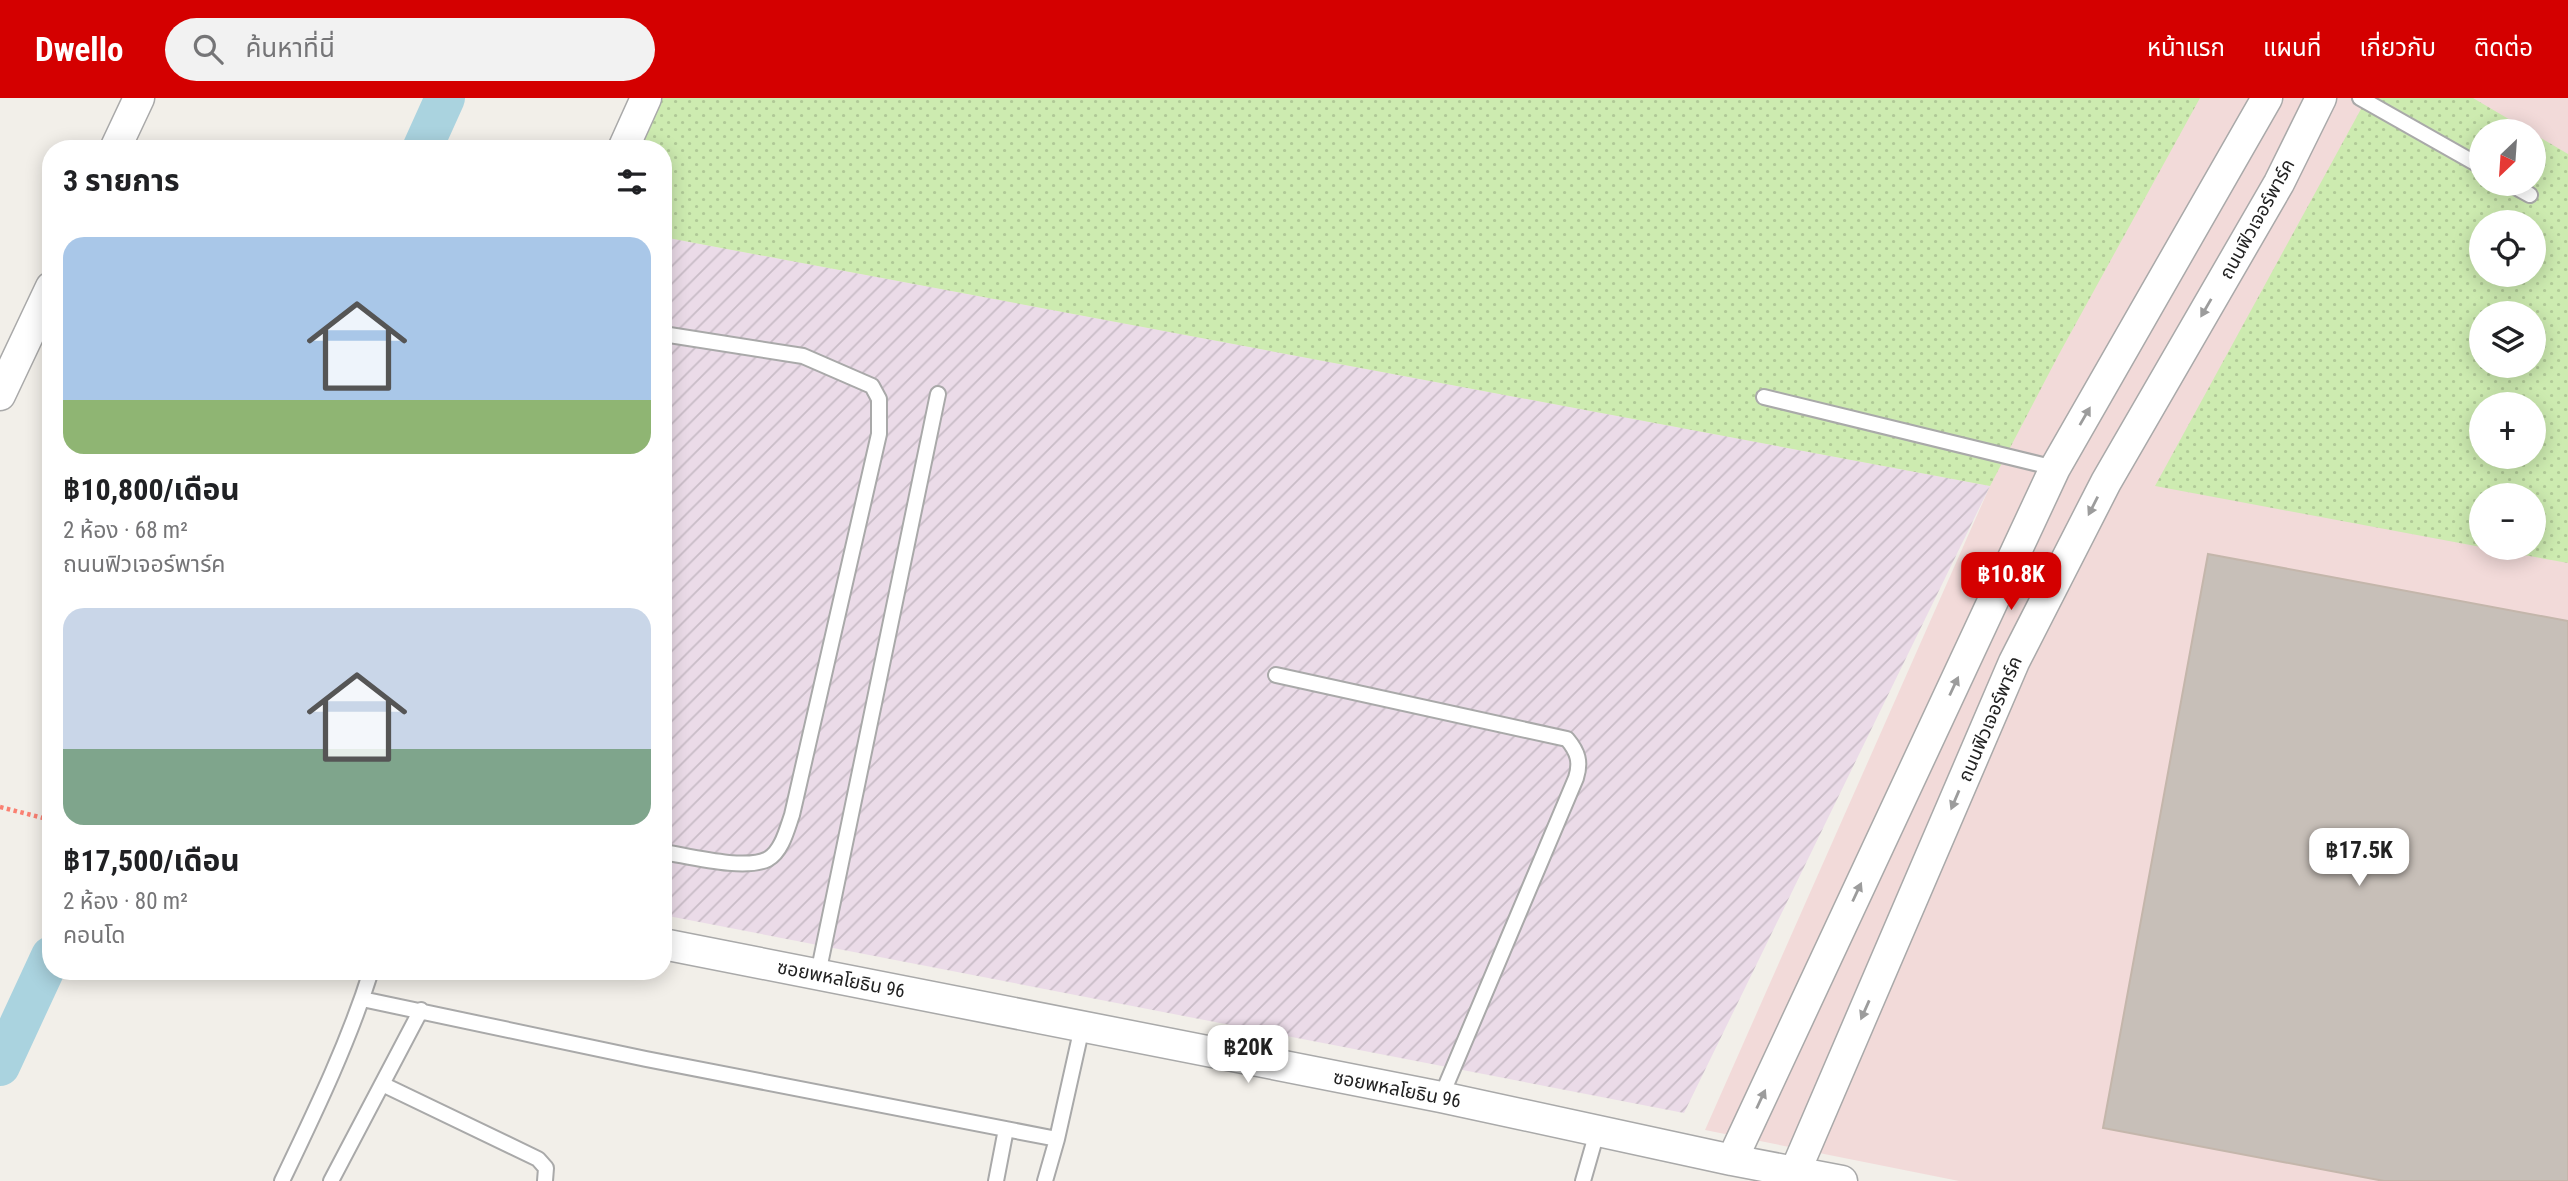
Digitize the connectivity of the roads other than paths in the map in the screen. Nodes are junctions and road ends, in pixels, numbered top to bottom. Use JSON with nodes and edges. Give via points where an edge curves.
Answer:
{"nodes":[{"id":1,"x":139,"y":98,"type":"edge"},
{"id":2,"x":646,"y":98,"type":"edge"},
{"id":3,"x":2267,"y":98,"type":"edge"},
{"id":4,"x":2321,"y":98,"type":"edge"},
{"id":5,"x":2360,"y":98,"type":"edge"},
{"id":6,"x":119,"y":140,"type":"edge"},
{"id":7,"x":627,"y":140,"type":"edge"},
{"id":8,"x":2469,"y":160,"type":"edge"},
{"id":9,"x":42,"y":306,"type":"edge"},
{"id":10,"x":672,"y":335,"type":"edge"},
{"id":11,"x":938,"y":394,"type":"dead end"},
{"id":12,"x":0,"y":395,"type":"edge"},
{"id":13,"x":1764,"y":397,"type":"dead end"},
{"id":14,"x":2055,"y":468,"type":"junction"},
{"id":15,"x":1276,"y":674,"type":"dead end"},
{"id":16,"x":672,"y":853,"type":"edge"},
{"id":17,"x":672,"y":946,"type":"edge"},
{"id":18,"x":818,"y":974,"type":"junction"},
{"id":19,"x":368,"y":980,"type":"edge"},
{"id":20,"x":362,"y":999,"type":"junction"},
{"id":21,"x":421,"y":1010,"type":"junction"},
{"id":22,"x":1082,"y":1027,"type":"junction"},
{"id":23,"x":382,"y":1084,"type":"junction"},
{"id":24,"x":1440,"y":1097,"type":"junction"},
{"id":25,"x":1006,"y":1129,"type":"junction"},
{"id":26,"x":1597,"y":1132,"type":"junction"},
{"id":27,"x":1057,"y":1139,"type":"junction"},
{"id":28,"x":1732,"y":1160,"type":"junction"},
{"id":29,"x":1795,"y":1172,"type":"junction"},
{"id":30,"x":282,"y":1181,"type":"edge"},
{"id":31,"x":331,"y":1181,"type":"edge"},
{"id":32,"x":545,"y":1181,"type":"edge"},
{"id":33,"x":996,"y":1181,"type":"edge"},
{"id":34,"x":1045,"y":1181,"type":"edge"},
{"id":35,"x":1583,"y":1181,"type":"edge"},
{"id":36,"x":1842,"y":1181,"type":"edge"}],
"edges":[{"from":1,"to":6,"type":"street"},
{"from":2,"to":7,"type":"street"},
{"from":14,"to":3,"type":"street","one_way":true},
{"from":4,"to":29,"type":"street","name":"ถนนฟิวเจอร์พาร์ค","one_way":true,"via":[[2278,183],[2105,482],[2014,662]]},
{"from":5,"to":8,"type":"lane"},
{"from":9,"to":12,"type":"street"},
{"from":10,"to":16,"type":"lane","via":[[803,356],[872,386],[880,410],[879,434],[782,844],[769,859],[747,864]]},
{"from":11,"to":18,"type":"lane"},
{"from":13,"to":14,"type":"lane"},
{"from":28,"to":14,"type":"street","one_way":true},
{"from":15,"to":24,"type":"lane","via":[[1567,739],[1578,756],[1576,778]]},
{"from":17,"to":18,"type":"street","name":"ซอยพหลโยธิน 96"},
{"from":18,"to":22,"type":"street","name":"ซอยพหลโยธิน 96"},
{"from":19,"to":20,"type":"lane"},
{"from":20,"to":21,"type":"lane"},
{"from":20,"to":30,"type":"lane"},
{"from":21,"to":23,"type":"lane"},
{"from":21,"to":25,"type":"lane"},
{"from":22,"to":24,"type":"street","name":"ซอยพหลโยธิน 96"},
{"from":22,"to":27,"type":"lane"},
{"from":23,"to":31,"type":"lane"},
{"from":23,"to":32,"type":"lane","via":[[538,1159],[546,1168]]},
{"from":24,"to":26,"type":"street","name":"ซอยพหลโยธิน 96"},
{"from":25,"to":27,"type":"lane"},
{"from":25,"to":33,"type":"lane"},
{"from":26,"to":28,"type":"street","name":"ซอยพหลโยธิน 96"},
{"from":26,"to":35,"type":"lane"},
{"from":27,"to":34,"type":"lane"},
{"from":28,"to":29,"type":"street","name":"ซอยพหลโยธิน 96"},
{"from":29,"to":36,"type":"street","name":"ซอยพหลโยธิน 96"}]}
